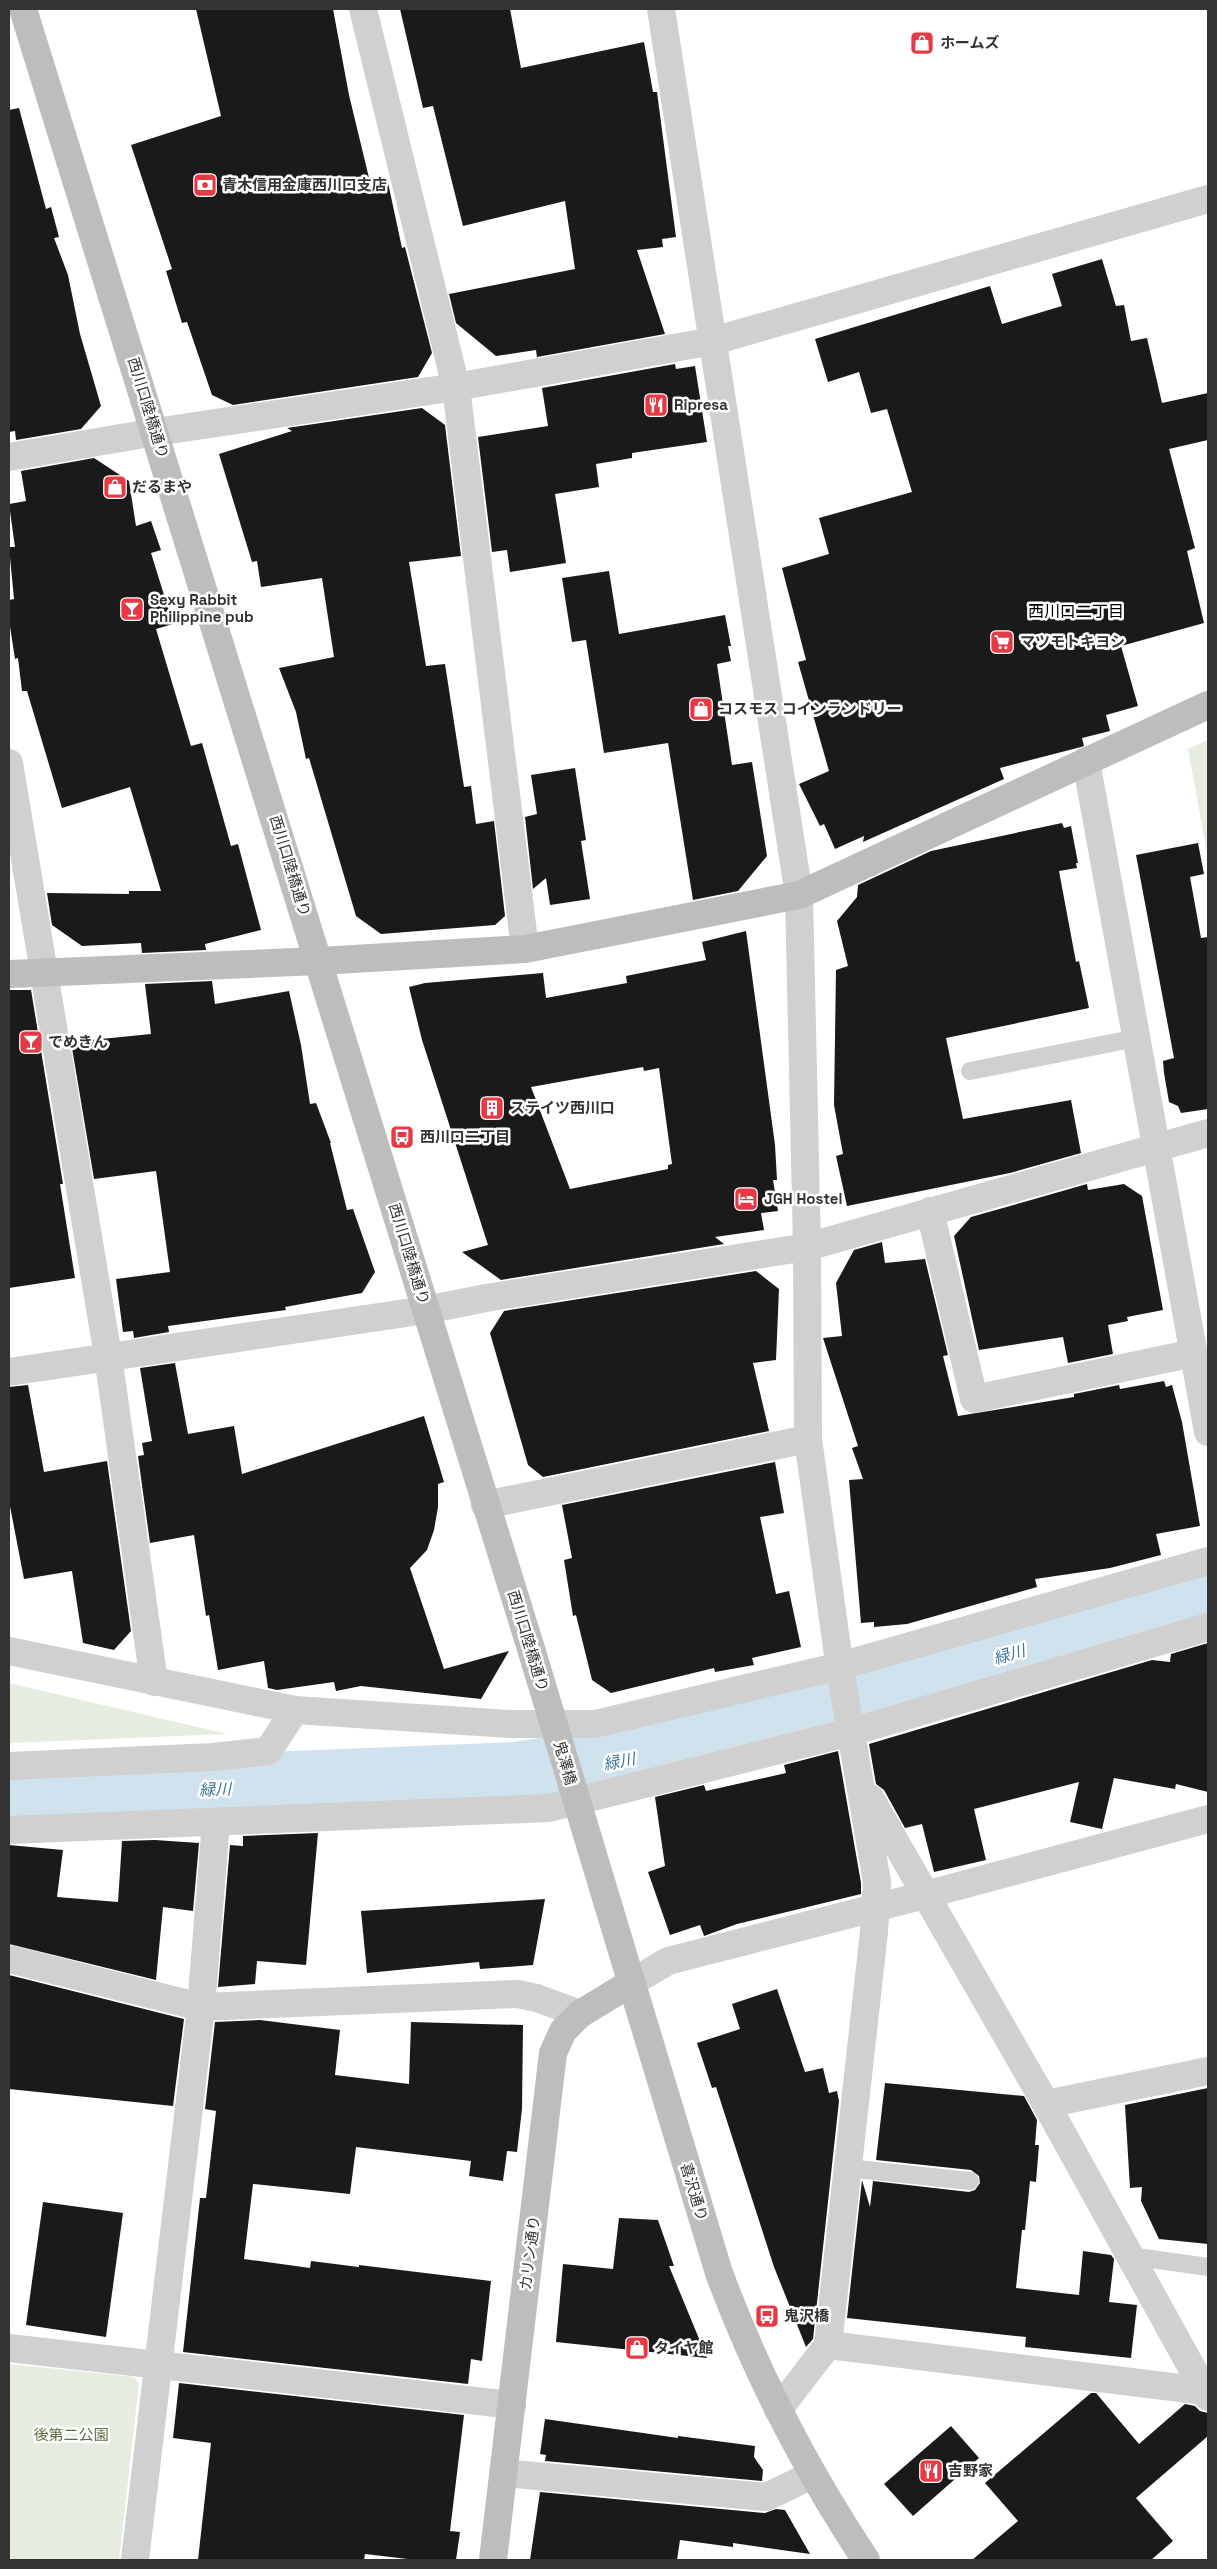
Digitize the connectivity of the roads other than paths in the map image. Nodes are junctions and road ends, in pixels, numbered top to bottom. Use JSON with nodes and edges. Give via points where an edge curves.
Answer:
{"nodes":[{"id":1,"x":23,"y":9,"type":"edge"},
{"id":2,"x":364,"y":9,"type":"edge"},
{"id":3,"x":661,"y":9,"type":"edge"},
{"id":4,"x":1208,"y":199,"type":"edge"},
{"id":5,"x":713,"y":341,"type":"junction"},
{"id":6,"x":456,"y":387,"type":"junction"},
{"id":7,"x":156,"y":432,"type":"junction"},
{"id":8,"x":9,"y":457,"type":"edge"},
{"id":9,"x":1208,"y":705,"type":"edge"},
{"id":10,"x":1086,"y":761,"type":"junction"},
{"id":11,"x":9,"y":763,"type":"edge"},
{"id":12,"x":799,"y":895,"type":"junction"},
{"id":13,"x":526,"y":949,"type":"junction"},
{"id":14,"x":320,"y":961,"type":"junction"},
{"id":15,"x":43,"y":972,"type":"junction"},
{"id":16,"x":9,"y":974,"type":"edge"},
{"id":17,"x":1137,"y":1038,"type":"junction"},
{"id":18,"x":970,"y":1071,"type":"dead end"},
{"id":19,"x":1208,"y":1133,"type":"edge"},
{"id":20,"x":1157,"y":1148,"type":"junction"},
{"id":21,"x":930,"y":1212,"type":"junction"},
{"id":22,"x":807,"y":1246,"type":"junction"},
{"id":23,"x":426,"y":1310,"type":"junction"},
{"id":24,"x":1194,"y":1353,"type":"junction"},
{"id":25,"x":108,"y":1356,"type":"junction"},
{"id":26,"x":9,"y":1372,"type":"edge"},
{"id":27,"x":1208,"y":1432,"type":"edge"},
{"id":28,"x":808,"y":1439,"type":"junction"},
{"id":29,"x":485,"y":1505,"type":"junction"},
{"id":30,"x":1208,"y":1561,"type":"edge"},
{"id":31,"x":1208,"y":1628,"type":"edge"},
{"id":32,"x":9,"y":1652,"type":"edge"},
{"id":33,"x":840,"y":1667,"type":"junction"},
{"id":34,"x":154,"y":1682,"type":"junction"},
{"id":35,"x":295,"y":1710,"type":"junction"},
{"id":36,"x":555,"y":1726,"type":"junction"},
{"id":37,"x":850,"y":1730,"type":"junction"},
{"id":38,"x":9,"y":1766,"type":"edge"},
{"id":39,"x":861,"y":1782,"type":"junction"},
{"id":40,"x":576,"y":1800,"type":"junction"},
{"id":41,"x":1208,"y":1819,"type":"edge"},
{"id":42,"x":216,"y":1822,"type":"junction"},
{"id":43,"x":9,"y":1830,"type":"edge"},
{"id":44,"x":925,"y":1895,"type":"junction"},
{"id":45,"x":876,"y":1906,"type":"junction"},
{"id":46,"x":9,"y":1958,"type":"edge"},
{"id":47,"x":631,"y":1983,"type":"junction"},
{"id":48,"x":201,"y":2007,"type":"junction"},
{"id":49,"x":580,"y":2014,"type":"junction"},
{"id":50,"x":1208,"y":2071,"type":"edge"},
{"id":51,"x":1046,"y":2104,"type":"junction"},
{"id":52,"x":847,"y":2168,"type":"junction"},
{"id":53,"x":970,"y":2181,"type":"dead end"},
{"id":54,"x":1130,"y":2256,"type":"junction"},
{"id":55,"x":1208,"y":2266,"type":"edge"},
{"id":56,"x":828,"y":2345,"type":"junction"},
{"id":57,"x":9,"y":2348,"type":"edge"},
{"id":58,"x":158,"y":2365,"type":"junction"},
{"id":59,"x":1206,"y":2394,"type":"edge"},
{"id":60,"x":512,"y":2405,"type":"junction"},
{"id":61,"x":778,"y":2410,"type":"junction"},
{"id":62,"x":503,"y":2473,"type":"junction"},
{"id":63,"x":812,"y":2475,"type":"junction"},
{"id":64,"x":135,"y":2560,"type":"edge"},
{"id":65,"x":493,"y":2560,"type":"edge"},
{"id":66,"x":866,"y":2560,"type":"edge"}],
"edges":[{"from":1,"to":7,"type":"street","name":"西川口陸橋通り"},
{"from":2,"to":6,"type":"street"},
{"from":3,"to":5,"type":"street"},
{"from":4,"to":5,"type":"street"},
{"from":5,"to":6,"type":"street"},
{"from":5,"to":12,"type":"street"},
{"from":6,"to":7,"type":"street"},
{"from":6,"to":13,"type":"street"},
{"from":7,"to":8,"type":"street"},
{"from":7,"to":14,"type":"street","name":"西川口陸橋通り"},
{"from":9,"to":10,"type":"street"},
{"from":10,"to":12,"type":"street"},
{"from":10,"to":17,"type":"street"},
{"from":11,"to":15,"type":"street"},
{"from":12,"to":13,"type":"street"},
{"from":12,"to":22,"type":"street"},
{"from":13,"to":14,"type":"street"},
{"from":14,"to":15,"type":"street"},
{"from":14,"to":23,"type":"street","name":"西川口陸橋通り"},
{"from":15,"to":16,"type":"street"},
{"from":15,"to":25,"type":"street"},
{"from":17,"to":18,"type":"lane"},
{"from":17,"to":20,"type":"street"},
{"from":19,"to":20,"type":"street"},
{"from":20,"to":21,"type":"street"},
{"from":20,"to":24,"type":"street"},
{"from":21,"to":22,"type":"street"},
{"from":21,"to":24,"type":"street","via":[[974,1400]]},
{"from":22,"to":23,"type":"street"},
{"from":22,"to":28,"type":"street"},
{"from":23,"to":25,"type":"street"},
{"from":23,"to":29,"type":"street","name":"西川口陸橋通り"},
{"from":24,"to":27,"type":"street"},
{"from":25,"to":26,"type":"street"},
{"from":25,"to":34,"type":"street"},
{"from":28,"to":29,"type":"street"},
{"from":28,"to":33,"type":"street"},
{"from":29,"to":36,"type":"street","name":"西川口陸橋通り"},
{"from":30,"to":33,"type":"street"},
{"from":31,"to":37,"type":"street"},
{"from":32,"to":34,"type":"street"},
{"from":33,"to":36,"type":"street","via":[[595,1724]]},
{"from":33,"to":37,"type":"street"},
{"from":34,"to":35,"type":"street"},
{"from":35,"to":36,"type":"street"},
{"from":35,"to":38,"type":"street","via":[[268,1751],[213,1757]]},
{"from":36,"to":40,"type":"street","name":"鬼澤橋"},
{"from":37,"to":39,"type":"street"},
{"from":37,"to":40,"type":"street"},
{"from":39,"to":44,"type":"street"},
{"from":39,"to":45,"type":"street","via":[[878,1882]]},
{"from":40,"to":42,"type":"street","via":[[549,1808]]},
{"from":40,"to":47,"type":"street","name":"喜沢通り"},
{"from":41,"to":44,"type":"street"},
{"from":42,"to":43,"type":"street"},
{"from":42,"to":48,"type":"street"},
{"from":44,"to":45,"type":"street"},
{"from":44,"to":51,"type":"street"},
{"from":45,"to":47,"type":"street","via":[[668,1961]]},
{"from":45,"to":52,"type":"street"},
{"from":46,"to":48,"type":"street"},
{"from":47,"to":49,"type":"street","name":"カリン通り"},
{"from":47,"to":61,"type":"street","name":"喜沢通り","via":[[720,2273],[743,2335]]},
{"from":48,"to":49,"type":"street","via":[[517,1994]]},
{"from":48,"to":58,"type":"street"},
{"from":49,"to":60,"type":"street","name":"カリン通り","via":[[563,2031],[553,2053]]},
{"from":50,"to":51,"type":"street"},
{"from":51,"to":54,"type":"street"},
{"from":52,"to":53,"type":"lane"},
{"from":52,"to":56,"type":"street"},
{"from":54,"to":55,"type":"lane"},
{"from":54,"to":59,"type":"street"},
{"from":56,"to":59,"type":"street"},
{"from":56,"to":61,"type":"street"},
{"from":57,"to":58,"type":"street"},
{"from":58,"to":60,"type":"street"},
{"from":58,"to":64,"type":"street"},
{"from":60,"to":62,"type":"street","name":"カリン通り"},
{"from":61,"to":63,"type":"street","name":"喜沢通り"},
{"from":62,"to":63,"type":"street","via":[[766,2497]]},
{"from":62,"to":65,"type":"street","name":"カリン通り"},
{"from":63,"to":66,"type":"street","name":"喜沢通り"}]}
